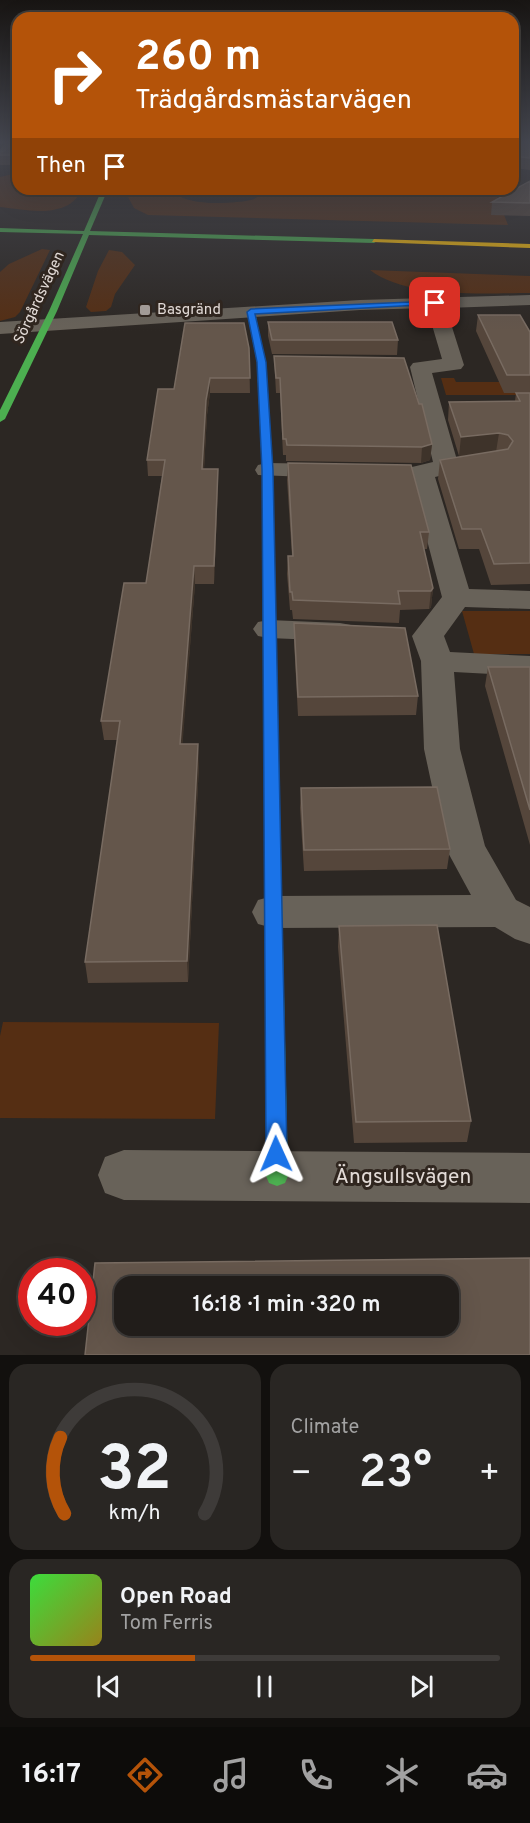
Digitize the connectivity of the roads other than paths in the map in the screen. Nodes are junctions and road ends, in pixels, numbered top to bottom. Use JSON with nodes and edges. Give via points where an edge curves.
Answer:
{"nodes":[{"id":1,"x":98,"y":204,"type":"edge"},
{"id":2,"x":0,"y":230,"type":"edge"},
{"id":3,"x":86,"y":232,"type":"junction"},
{"id":4,"x":530,"y":246,"type":"edge"},
{"id":5,"x":530,"y":300,"type":"edge"},
{"id":6,"x":435,"y":303,"type":"junction"},
{"id":7,"x":251,"y":312,"type":"junction"},
{"id":8,"x":47,"y":324,"type":"junction"},
{"id":9,"x":0,"y":328,"type":"edge"},
{"id":10,"x":261,"y":362,"type":"junction"},
{"id":11,"x":285,"y":362,"type":"edge"},
{"id":12,"x":0,"y":419,"type":"edge"},
{"id":13,"x":267,"y":470,"type":"junction"},
{"id":14,"x":350,"y":471,"type":"edge"},
{"id":15,"x":457,"y":598,"type":"junction"},
{"id":16,"x":530,"y":600,"type":"edge"},
{"id":17,"x":269,"y":629,"type":"junction"},
{"id":18,"x":433,"y":648,"type":"junction"},
{"id":19,"x":530,"y":666,"type":"edge"},
{"id":20,"x":273,"y":912,"type":"junction"},
{"id":21,"x":523,"y":923,"type":"edge"},
{"id":22,"x":124,"y":1175,"type":"dead end"},
{"id":23,"x":277,"y":1176,"type":"junction"},
{"id":24,"x":530,"y":1178,"type":"edge"}],
"edges":[{"from":1,"to":3,"type":"street","name":"Sörgårdsvägen"},
{"from":2,"to":3,"type":"street"},
{"from":3,"to":4,"type":"street"},
{"from":3,"to":8,"type":"street","name":"Sörgårdsvägen"},
{"from":5,"to":6,"type":"street"},
{"from":6,"to":7,"type":"street"},
{"from":6,"to":15,"type":"street","via":[[454,365],[411,365],[439,402],[433,469]]},
{"from":7,"to":8,"type":"street"},
{"from":7,"to":10,"type":"street"},
{"from":8,"to":9,"type":"street"},
{"from":8,"to":12,"type":"street","name":"Sörgårdsvägen"},
{"from":10,"to":11,"type":"street"},
{"from":10,"to":13,"type":"street"},
{"from":13,"to":14,"type":"street"},
{"from":13,"to":17,"type":"street"},
{"from":15,"to":16,"type":"street"},
{"from":15,"to":18,"type":"street"},
{"from":17,"to":18,"type":"street","via":[[383,634]]},
{"from":17,"to":20,"type":"street"},
{"from":18,"to":19,"type":"street"},
{"from":18,"to":21,"type":"street","via":[[442,749],[465,847]]},
{"from":20,"to":21,"type":"street"},
{"from":20,"to":23,"type":"street"},
{"from":22,"to":23,"type":"street","name":"Ängsullsvägen"},
{"from":23,"to":24,"type":"street","name":"Ängsullsvägen"}]}
